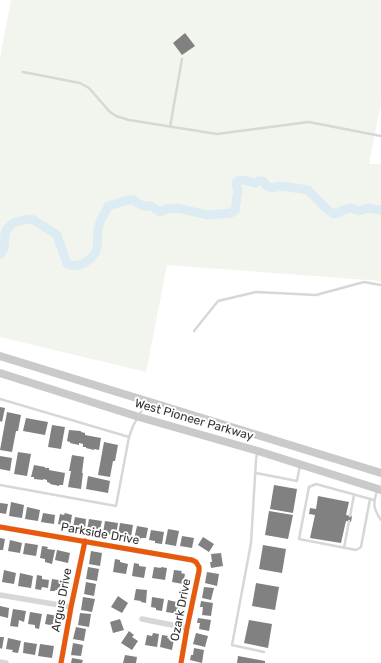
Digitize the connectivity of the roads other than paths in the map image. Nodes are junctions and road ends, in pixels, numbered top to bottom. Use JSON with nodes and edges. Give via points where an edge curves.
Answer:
{"nodes":[{"id":1,"x":182,"y":59,"type":"dead end"},
{"id":2,"x":23,"y":72,"type":"dead end"},
{"id":3,"x":170,"y":127,"type":"junction"},
{"id":4,"x":381,"y":136,"type":"edge"},
{"id":5,"x":381,"y":285,"type":"edge"},
{"id":6,"x":194,"y":331,"type":"dead end"},
{"id":7,"x":0,"y":356,"type":"edge"},
{"id":8,"x":0,"y":373,"type":"edge"},
{"id":9,"x":0,"y":398,"type":"edge"},
{"id":10,"x":147,"y":401,"type":"junction"},
{"id":11,"x":139,"y":417,"type":"junction"},
{"id":12,"x":129,"y":437,"type":"junction"},
{"id":13,"x":258,"y":451,"type":"junction"},
{"id":14,"x":300,"y":464,"type":"junction"},
{"id":15,"x":256,"y":473,"type":"junction"},
{"id":16,"x":381,"y":474,"type":"edge"},
{"id":17,"x":0,"y":485,"type":"edge"},
{"id":18,"x":379,"y":489,"type":"edge"},
{"id":19,"x":354,"y":495,"type":"junction"},
{"id":20,"x":370,"y":499,"type":"junction"},
{"id":21,"x":374,"y":500,"type":"junction"},
{"id":22,"x":350,"y":516,"type":"dead end"},
{"id":23,"x":381,"y":520,"type":"edge"},
{"id":24,"x":349,"y":521,"type":"dead end"},
{"id":25,"x":0,"y":527,"type":"edge"},
{"id":26,"x":85,"y":541,"type":"junction"},
{"id":27,"x":344,"y":548,"type":"junction"},
{"id":28,"x":196,"y":562,"type":"joint"},
{"id":29,"x":0,"y":595,"type":"edge"},
{"id":30,"x":71,"y":607,"type":"junction"},
{"id":31,"x":142,"y":619,"type":"dead end"},
{"id":32,"x":187,"y":628,"type":"junction"},
{"id":33,"x":264,"y":652,"type":"dead end"},
{"id":34,"x":0,"y":662,"type":"edge"},
{"id":35,"x":6,"y":663,"type":"edge"},
{"id":36,"x":61,"y":663,"type":"edge"},
{"id":37,"x":181,"y":663,"type":"edge"}],
"edges":[{"from":1,"to":3,"type":"lane"},
{"from":2,"to":3,"type":"lane","via":[[80,83],[89,88],[116,116]]},
{"from":3,"to":4,"type":"lane","via":[[217,134],[309,122]]},
{"from":5,"to":6,"type":"lane","via":[[364,282],[316,295],[256,292],[218,300]]},
{"from":7,"to":10,"type":"main road","name":"West Pioneer Parkway"},
{"from":8,"to":11,"type":"main road","name":"West Pioneer Parkway"},
{"from":9,"to":12,"type":"lane"},
{"from":10,"to":11,"type":"lane"},
{"from":10,"to":16,"type":"main road","name":"West Pioneer Parkway"},
{"from":11,"to":12,"type":"lane"},
{"from":11,"to":13,"type":"main road","name":"West Pioneer Parkway"},
{"from":12,"to":17,"type":"lane","via":[[116,506]]},
{"from":13,"to":14,"type":"main road","name":"West Pioneer Parkway"},
{"from":13,"to":15,"type":"lane"},
{"from":14,"to":15,"type":"lane","via":[[297,480]]},
{"from":14,"to":18,"type":"main road","name":"West Pioneer Parkway"},
{"from":15,"to":33,"type":"lane","via":[[251,543],[232,645]]},
{"from":16,"to":18,"type":"main road"},
{"from":18,"to":21,"type":"lane"},
{"from":19,"to":20,"type":"lane"},
{"from":19,"to":22,"type":"lane"},
{"from":19,"to":27,"type":"lane","via":[[316,484],[309,487],[307,494],[299,540]]},
{"from":20,"to":21,"type":"lane"},
{"from":20,"to":27,"type":"lane","via":[[361,547],[356,550]]},
{"from":21,"to":23,"type":"lane","via":[[376,513]]},
{"from":24,"to":27,"type":"lane"},
{"from":25,"to":26,"type":"street","name":"Parkside Drive"},
{"from":26,"to":28,"type":"street","name":"Parkside Drive"},
{"from":26,"to":30,"type":"street","name":"Argus Drive"},
{"from":28,"to":32,"type":"street","name":"Ozark Drive","via":[[199,571]]},
{"from":29,"to":30,"type":"street"},
{"from":30,"to":36,"type":"street","name":"Argus Drive"},
{"from":31,"to":32,"type":"street"},
{"from":32,"to":37,"type":"street","name":"Ozark Drive"},
{"from":34,"to":35,"type":"street"}]}
